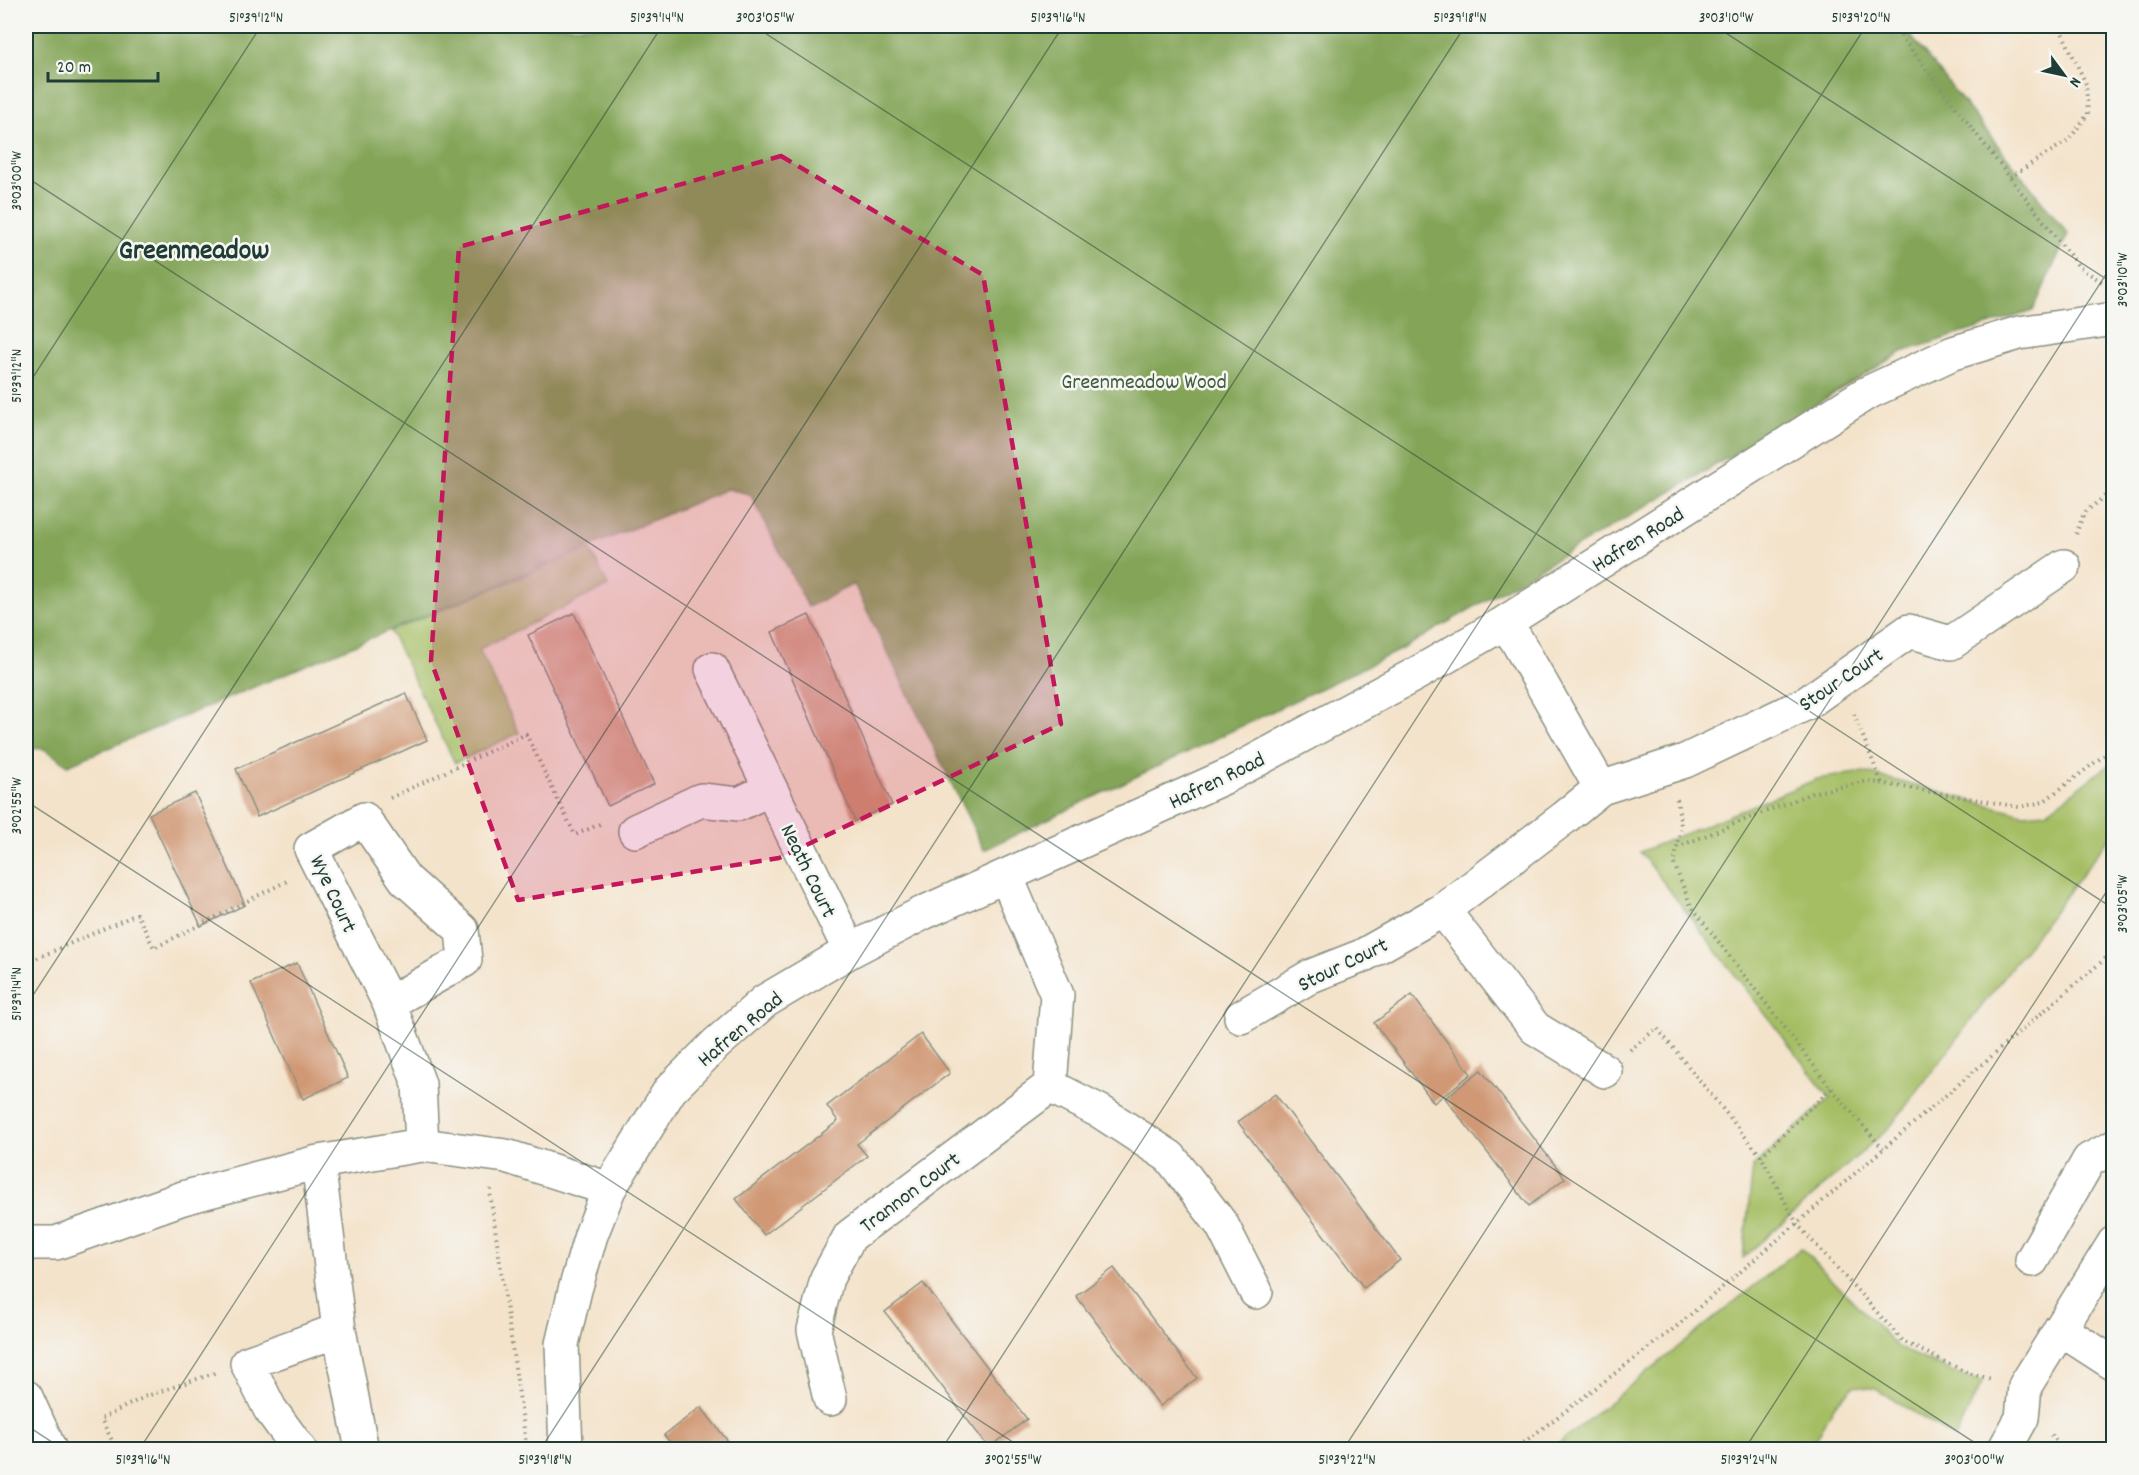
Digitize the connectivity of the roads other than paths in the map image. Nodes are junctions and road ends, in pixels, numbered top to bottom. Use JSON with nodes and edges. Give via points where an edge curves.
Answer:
{"nodes":[{"id":1,"x":2114,"y":319,"type":"edge"},
{"id":2,"x":2064,"y":566,"type":"road end"},
{"id":3,"x":1504,"y":623,"type":"junction"},
{"id":4,"x":712,"y":669,"type":"dead end"},
{"id":5,"x":1601,"y":788,"type":"junction"},
{"id":6,"x":770,"y":789,"type":"junction"},
{"id":7,"x":635,"y":831,"type":"road end"},
{"id":8,"x":1006,"y":876,"type":"junction"},
{"id":9,"x":1443,"y":910,"type":"junction"},
{"id":10,"x":850,"y":951,"type":"junction"},
{"id":11,"x":389,"y":1003,"type":"junction"},
{"id":12,"x":1240,"y":1017,"type":"dead end"},
{"id":13,"x":1605,"y":1071,"type":"road end"},
{"id":14,"x":1050,"y":1086,"type":"junction"},
{"id":15,"x":422,"y":1145,"type":"junction"},
{"id":16,"x":2114,"y":1147,"type":"edge"},
{"id":17,"x":318,"y":1162,"type":"junction"},
{"id":18,"x":609,"y":1189,"type":"junction"},
{"id":19,"x":26,"y":1243,"type":"edge"},
{"id":20,"x":2114,"y":1243,"type":"edge"},
{"id":21,"x":2032,"y":1260,"type":"dead end"},
{"id":22,"x":1256,"y":1292,"type":"dead end"},
{"id":23,"x":2060,"y":1329,"type":"junction"},
{"id":24,"x":339,"y":1330,"type":"junction"},
{"id":25,"x":2114,"y":1364,"type":"edge"},
{"id":26,"x":26,"y":1397,"type":"edge"},
{"id":27,"x":830,"y":1399,"type":"dead end"},
{"id":28,"x":50,"y":1449,"type":"edge"},
{"id":29,"x":300,"y":1449,"type":"edge"},
{"id":30,"x":362,"y":1449,"type":"edge"},
{"id":31,"x":566,"y":1449,"type":"edge"},
{"id":32,"x":2004,"y":1449,"type":"edge"}],
"edges":[{"from":1,"to":3,"type":"street","name":"Hafren Road","via":[[2019,333],[1953,353],[1865,394]]},
{"from":2,"to":5,"type":"street","name":"Stour Court","via":[[1951,643],[1909,631],[1807,703],[1685,761]]},
{"from":3,"to":5,"type":"street"},
{"from":3,"to":8,"type":"street","name":"Hafren Road","via":[[1227,776]]},
{"from":4,"to":6,"type":"street","name":"Neath Court"},
{"from":5,"to":9,"type":"street","name":"Stour Court"},
{"from":6,"to":7,"type":"street","via":[[739,804],[701,800]]},
{"from":6,"to":10,"type":"street","name":"Neath Court"},
{"from":8,"to":10,"type":"street","name":"Hafren Road"},
{"from":8,"to":14,"type":"street","via":[[1057,995]]},
{"from":9,"to":12,"type":"street","name":"Stour Court","via":[[1362,956],[1311,976]]},
{"from":9,"to":13,"type":"street","via":[[1535,1028]]},
{"from":10,"to":18,"type":"street","name":"Hafren Road","via":[[765,1001],[701,1059],[670,1090]]},
{"from":11,"to":11,"type":"street","name":"Wye Court","via":[[465,960],[462,930],[405,879],[364,819],[311,849]]},
{"from":11,"to":15,"type":"street","name":"Wye Court","via":[[419,1084]]},
{"from":14,"to":22,"type":"street","via":[[1101,1112],[1170,1157],[1222,1225]]},
{"from":14,"to":27,"type":"street","name":"Trannon Court","via":[[850,1236],[827,1278],[814,1330]]},
{"from":15,"to":17,"type":"street"},
{"from":15,"to":18,"type":"street","via":[[499,1156]]},
{"from":16,"to":21,"type":"street","via":[[2089,1161]]},
{"from":17,"to":19,"type":"street","via":[[183,1198],[56,1243]]},
{"from":17,"to":24,"type":"street"},
{"from":18,"to":31,"type":"street","name":"Hafren Road","via":[[591,1235],[562,1344]]},
{"from":20,"to":23,"type":"street"},
{"from":23,"to":25,"type":"street"},
{"from":23,"to":32,"type":"street","via":[[2025,1386],[2022,1418]]},
{"from":24,"to":29,"type":"street","via":[[247,1363],[270,1410]]},
{"from":24,"to":30,"type":"street"},
{"from":26,"to":28,"type":"street"}]}
